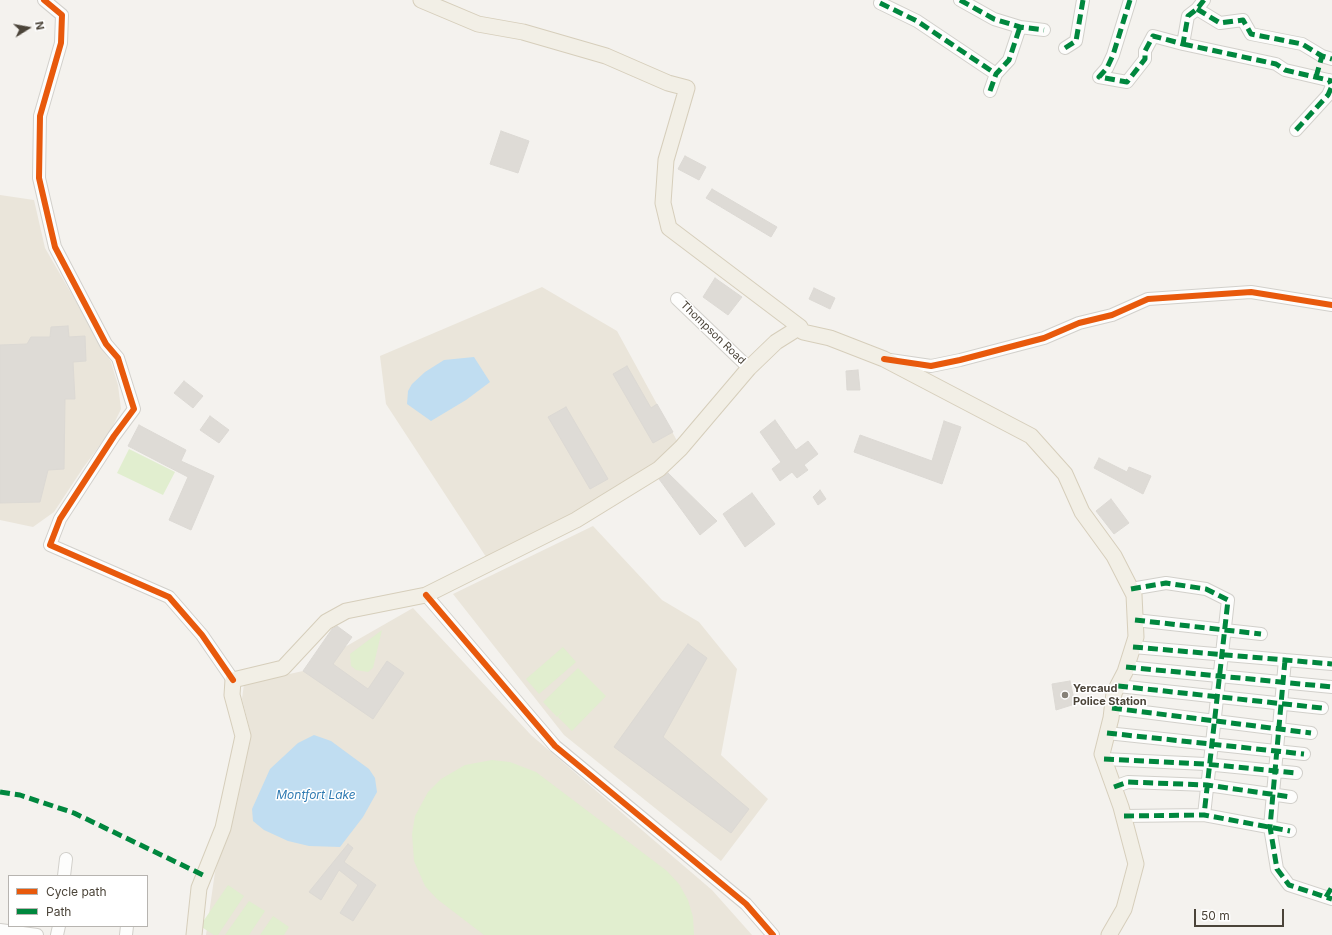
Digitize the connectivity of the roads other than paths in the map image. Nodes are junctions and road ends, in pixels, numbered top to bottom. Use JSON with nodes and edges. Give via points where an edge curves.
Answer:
{"nodes":[{"id":1,"x":44,"y":0,"type":"edge"},
{"id":2,"x":421,"y":0,"type":"edge"},
{"id":3,"x":960,"y":0,"type":"edge"},
{"id":4,"x":1083,"y":0,"type":"edge"},
{"id":5,"x":1130,"y":0,"type":"edge"},
{"id":6,"x":880,"y":3,"type":"dead end"},
{"id":7,"x":1200,"y":5,"type":"edge"},
{"id":8,"x":1020,"y":26,"type":"junction"},
{"id":9,"x":1044,"y":30,"type":"dead end"},
{"id":10,"x":1183,"y":44,"type":"junction"},
{"id":11,"x":1065,"y":48,"type":"dead end"},
{"id":12,"x":1327,"y":57,"type":"edge"},
{"id":13,"x":996,"y":74,"type":"junction"},
{"id":14,"x":1316,"y":77,"type":"junction"},
{"id":15,"x":1331,"y":80,"type":"edge"},
{"id":16,"x":990,"y":91,"type":"dead end"},
{"id":17,"x":1296,"y":130,"type":"dead end"},
{"id":18,"x":677,"y":299,"type":"dead end"},
{"id":19,"x":1332,"y":305,"type":"edge"},
{"id":20,"x":800,"y":327,"type":"junction"},
{"id":21,"x":884,"y":359,"type":"junction"},
{"id":22,"x":749,"y":368,"type":"junction"},
{"id":23,"x":1131,"y":589,"type":"junction"},
{"id":24,"x":426,"y":595,"type":"junction"},
{"id":25,"x":1135,"y":620,"type":"junction"},
{"id":26,"x":1224,"y":630,"type":"junction"},
{"id":27,"x":1261,"y":634,"type":"dead end"},
{"id":28,"x":1133,"y":647,"type":"junction"},
{"id":29,"x":1221,"y":654,"type":"junction"},
{"id":30,"x":1285,"y":660,"type":"junction"},
{"id":31,"x":1332,"y":664,"type":"edge"},
{"id":32,"x":1126,"y":667,"type":"junction"},
{"id":33,"x":1219,"y":676,"type":"junction"},
{"id":34,"x":233,"y":680,"type":"junction"},
{"id":35,"x":1283,"y":682,"type":"junction"},
{"id":36,"x":1118,"y":686,"type":"junction"},
{"id":37,"x":1332,"y":686,"type":"edge"},
{"id":38,"x":1216,"y":696,"type":"junction"},
{"id":39,"x":1281,"y":704,"type":"junction"},
{"id":40,"x":1112,"y":708,"type":"junction"},
{"id":41,"x":1322,"y":708,"type":"dead end"},
{"id":42,"x":1214,"y":721,"type":"junction"},
{"id":43,"x":1279,"y":729,"type":"junction"},
{"id":44,"x":1107,"y":733,"type":"junction"},
{"id":45,"x":1311,"y":733,"type":"dead end"},
{"id":46,"x":1212,"y":744,"type":"junction"},
{"id":47,"x":1277,"y":751,"type":"junction"},
{"id":48,"x":1304,"y":754,"type":"dead end"},
{"id":49,"x":1104,"y":759,"type":"junction"},
{"id":50,"x":1209,"y":764,"type":"junction"},
{"id":51,"x":1275,"y":771,"type":"junction"},
{"id":52,"x":1296,"y":773,"type":"dead end"},
{"id":53,"x":1207,"y":785,"type":"junction"},
{"id":54,"x":1114,"y":787,"type":"junction"},
{"id":55,"x":1273,"y":795,"type":"junction"},
{"id":56,"x":1291,"y":797,"type":"dead end"},
{"id":57,"x":1204,"y":814,"type":"junction"},
{"id":58,"x":1124,"y":816,"type":"junction"},
{"id":59,"x":1270,"y":827,"type":"junction"},
{"id":60,"x":1290,"y":831,"type":"dead end"},
{"id":61,"x":66,"y":859,"type":"dead end"},
{"id":62,"x":64,"y":875,"type":"edge"},
{"id":63,"x":1330,"y":895,"type":"edge"},
{"id":64,"x":0,"y":930,"type":"edge"},
{"id":65,"x":37,"y":935,"type":"edge"},
{"id":66,"x":194,"y":935,"type":"edge"},
{"id":67,"x":773,"y":935,"type":"edge"},
{"id":68,"x":1109,"y":935,"type":"edge"}],
"edges":[{"from":1,"to":34,"type":"street","via":[[62,15],[62,22],[61,43],[40,116],[39,178],[55,247],[106,344],[118,358],[134,409],[60,519],[50,545],[169,597],[202,635]]},
{"from":2,"to":20,"type":"main road","via":[[478,24],[523,32],[606,56],[668,83],[687,88],[666,160],[663,203],[670,228]]},
{"from":3,"to":8,"type":"street","via":[[994,19]]},
{"from":4,"to":11,"type":"street","via":[[1076,41]]},
{"from":5,"to":10,"type":"street","via":[[1113,55],[1099,77],[1127,82],[1144,59],[1153,36]]},
{"from":6,"to":13,"type":"street","via":[[917,21]]},
{"from":7,"to":10,"type":"street","via":[[1188,16]]},
{"from":7,"to":12,"type":"street","via":[[1220,23],[1243,20],[1251,34],[1302,44]]},
{"from":8,"to":9,"type":"street"},
{"from":8,"to":13,"type":"street","via":[[1009,60]]},
{"from":10,"to":14,"type":"street","via":[[1276,64],[1285,70]]},
{"from":12,"to":14,"type":"street"},
{"from":13,"to":16,"type":"street"},
{"from":14,"to":15,"type":"street"},
{"from":15,"to":17,"type":"street","via":[[1332,86],[1328,95]]},
{"from":18,"to":22,"type":"street","name":"Thompson Road"},
{"from":19,"to":21,"type":"street","via":[[1251,292],[1148,300],[1112,315],[1079,323],[1044,338],[960,360],[931,366]]},
{"from":20,"to":21,"type":"main road","via":[[803,332],[830,338]]},
{"from":20,"to":22,"type":"main road","via":[[776,342]]},
{"from":21,"to":23,"type":"main road","via":[[1031,436],[1065,474],[1082,512],[1114,556]]},
{"from":22,"to":24,"type":"main road","via":[[681,448],[659,469],[576,520]]},
{"from":23,"to":25,"type":"main road","via":[[1134,595]]},
{"from":23,"to":26,"type":"street","via":[[1166,583],[1206,589],[1228,600]]},
{"from":24,"to":34,"type":"main road","via":[[346,612],[326,622],[283,668]]},
{"from":24,"to":67,"type":"street","via":[[555,746],[746,904]]},
{"from":25,"to":26,"type":"street"},
{"from":25,"to":28,"type":"main road","via":[[1136,637]]},
{"from":26,"to":27,"type":"street"},
{"from":26,"to":29,"type":"street"},
{"from":28,"to":29,"type":"street"},
{"from":28,"to":32,"type":"main road"},
{"from":29,"to":30,"type":"street"},
{"from":29,"to":33,"type":"street"},
{"from":30,"to":31,"type":"street"},
{"from":30,"to":35,"type":"street"},
{"from":32,"to":33,"type":"street"},
{"from":32,"to":36,"type":"main road"},
{"from":33,"to":35,"type":"street"},
{"from":33,"to":38,"type":"street"},
{"from":34,"to":66,"type":"main road","via":[[232,695],[243,736],[223,828],[198,888]]},
{"from":35,"to":37,"type":"street"},
{"from":35,"to":39,"type":"street"},
{"from":36,"to":38,"type":"street"},
{"from":36,"to":40,"type":"main road","via":[[1114,693]]},
{"from":38,"to":39,"type":"street"},
{"from":38,"to":42,"type":"street"},
{"from":39,"to":41,"type":"street"},
{"from":39,"to":43,"type":"street"},
{"from":40,"to":42,"type":"street"},
{"from":40,"to":44,"type":"main road"},
{"from":42,"to":43,"type":"street"},
{"from":42,"to":46,"type":"street"},
{"from":43,"to":45,"type":"street"},
{"from":43,"to":47,"type":"street"},
{"from":44,"to":46,"type":"street"},
{"from":44,"to":49,"type":"main road","via":[[1102,754]]},
{"from":46,"to":47,"type":"street"},
{"from":46,"to":50,"type":"street"},
{"from":47,"to":48,"type":"street"},
{"from":47,"to":51,"type":"street"},
{"from":49,"to":50,"type":"street"},
{"from":49,"to":54,"type":"main road"},
{"from":50,"to":51,"type":"street"},
{"from":50,"to":53,"type":"street"},
{"from":51,"to":52,"type":"street"},
{"from":51,"to":55,"type":"street"},
{"from":53,"to":54,"type":"street","via":[[1128,782]]},
{"from":53,"to":55,"type":"street"},
{"from":53,"to":57,"type":"street"},
{"from":54,"to":58,"type":"main road"},
{"from":55,"to":56,"type":"street"},
{"from":55,"to":59,"type":"street"},
{"from":57,"to":58,"type":"street"},
{"from":57,"to":59,"type":"street"},
{"from":58,"to":68,"type":"main road","via":[[1136,864],[1124,909]]},
{"from":59,"to":60,"type":"street"},
{"from":59,"to":63,"type":"street","via":[[1277,869],[1289,885]]},
{"from":61,"to":62,"type":"street"},
{"from":64,"to":65,"type":"street"}]}
